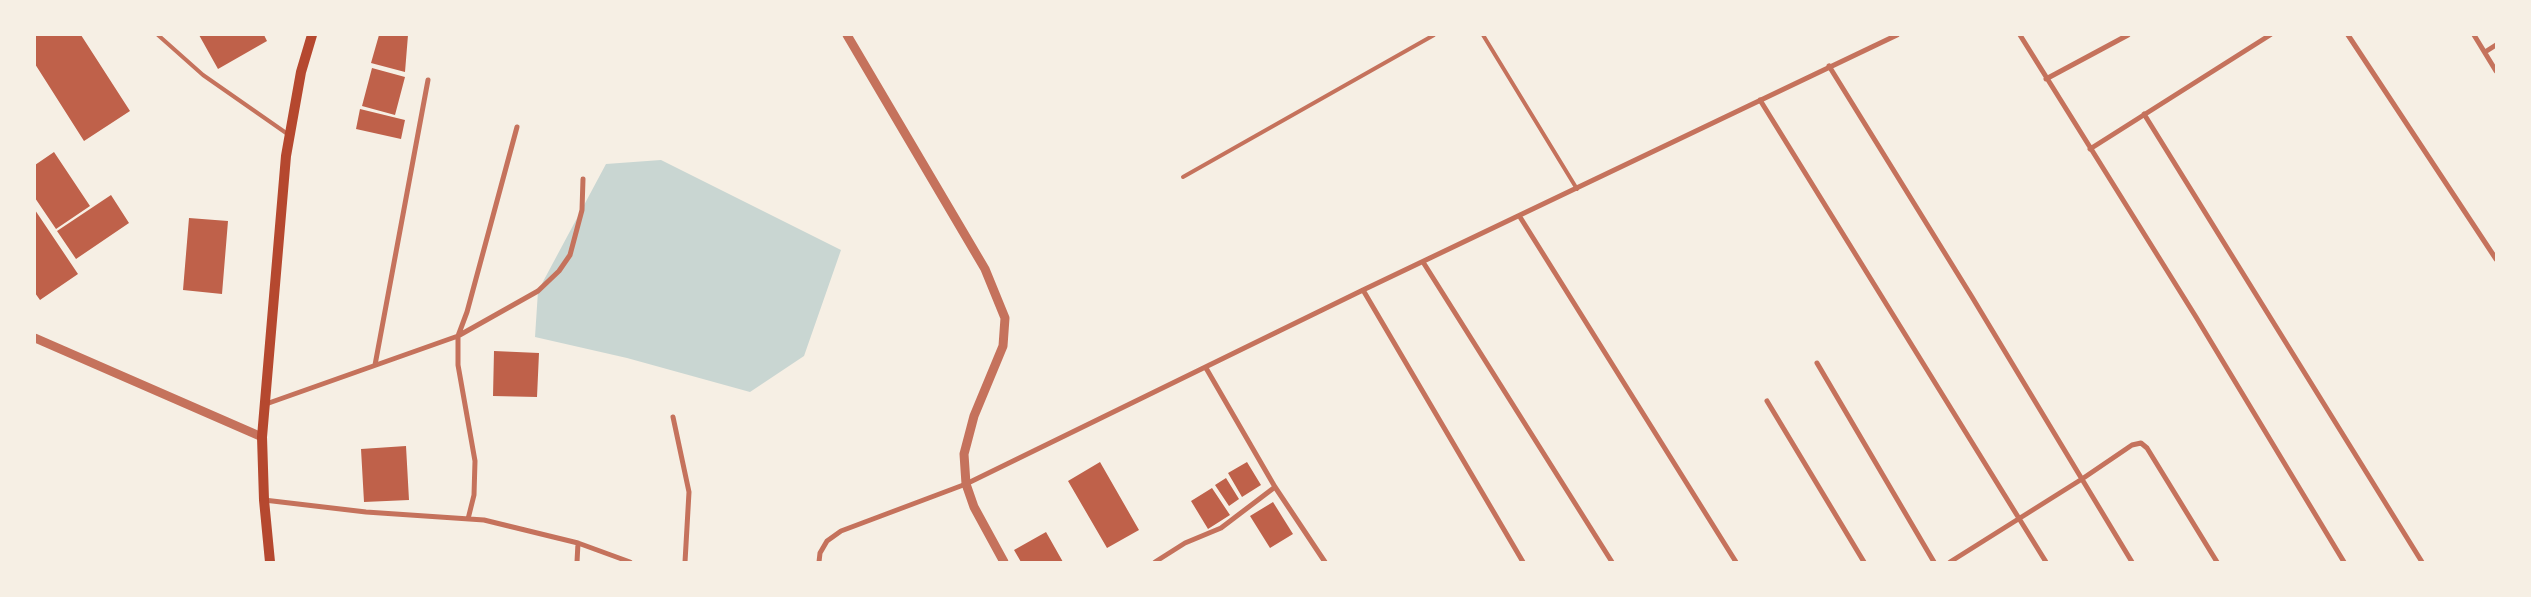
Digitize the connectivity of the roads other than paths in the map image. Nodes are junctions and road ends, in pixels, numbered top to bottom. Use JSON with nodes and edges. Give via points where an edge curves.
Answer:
{"nodes":[{"id":1,"x":158,"y":35,"type":"edge"},
{"id":2,"x":312,"y":35,"type":"edge"},
{"id":3,"x":847,"y":35,"type":"edge"},
{"id":4,"x":1434,"y":35,"type":"edge"},
{"id":5,"x":1483,"y":35,"type":"edge"},
{"id":6,"x":1897,"y":35,"type":"edge"},
{"id":7,"x":2020,"y":35,"type":"edge"},
{"id":8,"x":2128,"y":35,"type":"edge"},
{"id":9,"x":2270,"y":35,"type":"edge"},
{"id":10,"x":2348,"y":35,"type":"edge"},
{"id":11,"x":2474,"y":35,"type":"edge"},
{"id":12,"x":2496,"y":45,"type":"edge"},
{"id":13,"x":2485,"y":52,"type":"junction"},
{"id":14,"x":1829,"y":66,"type":"junction"},
{"id":15,"x":2496,"y":71,"type":"edge"},
{"id":16,"x":2046,"y":79,"type":"junction"},
{"id":17,"x":428,"y":80,"type":"dead end"},
{"id":18,"x":1760,"y":100,"type":"junction"},
{"id":19,"x":2144,"y":114,"type":"junction"},
{"id":20,"x":517,"y":127,"type":"dead end"},
{"id":21,"x":289,"y":135,"type":"junction"},
{"id":22,"x":2090,"y":149,"type":"junction"},
{"id":23,"x":1183,"y":177,"type":"dead end"},
{"id":24,"x":582,"y":179,"type":"dead end"},
{"id":25,"x":1577,"y":189,"type":"junction"},
{"id":26,"x":1520,"y":217,"type":"junction"},
{"id":27,"x":2496,"y":259,"type":"edge"},
{"id":28,"x":1423,"y":262,"type":"junction"},
{"id":29,"x":1363,"y":290,"type":"junction"},
{"id":30,"x":458,"y":336,"type":"junction"},
{"id":31,"x":35,"y":338,"type":"edge"},
{"id":32,"x":1817,"y":363,"type":"dead end"},
{"id":33,"x":375,"y":365,"type":"junction"},
{"id":34,"x":1206,"y":368,"type":"junction"},
{"id":35,"x":1767,"y":401,"type":"dead end"},
{"id":36,"x":266,"y":404,"type":"junction"},
{"id":37,"x":672,"y":417,"type":"dead end"},
{"id":38,"x":262,"y":437,"type":"junction"},
{"id":39,"x":2082,"y":479,"type":"junction"},
{"id":40,"x":966,"y":484,"type":"junction"},
{"id":41,"x":1276,"y":487,"type":"junction"},
{"id":42,"x":264,"y":500,"type":"junction"},
{"id":43,"x":468,"y":519,"type":"junction"},
{"id":44,"x":2019,"y":519,"type":"junction"},
{"id":45,"x":578,"y":543,"type":"junction"},
{"id":46,"x":270,"y":562,"type":"edge"},
{"id":47,"x":577,"y":562,"type":"edge"},
{"id":48,"x":630,"y":562,"type":"edge"},
{"id":49,"x":685,"y":562,"type":"edge"},
{"id":50,"x":819,"y":562,"type":"edge"},
{"id":51,"x":1004,"y":562,"type":"edge"},
{"id":52,"x":1155,"y":562,"type":"edge"},
{"id":53,"x":1325,"y":562,"type":"edge"},
{"id":54,"x":1523,"y":562,"type":"edge"},
{"id":55,"x":1612,"y":562,"type":"edge"},
{"id":56,"x":1736,"y":562,"type":"edge"},
{"id":57,"x":1864,"y":562,"type":"edge"},
{"id":58,"x":1934,"y":562,"type":"edge"},
{"id":59,"x":1950,"y":562,"type":"edge"},
{"id":60,"x":2046,"y":562,"type":"edge"},
{"id":61,"x":2132,"y":562,"type":"edge"},
{"id":62,"x":2217,"y":562,"type":"edge"},
{"id":63,"x":2344,"y":562,"type":"edge"},
{"id":64,"x":2422,"y":562,"type":"edge"}],
"edges":[{"from":1,"to":21,"type":"lane","via":[[203,75]]},
{"from":2,"to":21,"type":"main road"},
{"from":3,"to":40,"type":"street","via":[[985,269],[1005,318],[1003,346],[974,416],[964,454]]},
{"from":4,"to":23,"type":"lane"},
{"from":5,"to":25,"type":"lane"},
{"from":6,"to":14,"type":"street"},
{"from":7,"to":16,"type":"street"},
{"from":8,"to":16,"type":"street"},
{"from":9,"to":19,"type":"street"},
{"from":10,"to":27,"type":"street"},
{"from":11,"to":13,"type":"street"},
{"from":12,"to":13,"type":"street"},
{"from":13,"to":15,"type":"street"},
{"from":14,"to":18,"type":"street"},
{"from":14,"to":39,"type":"street"},
{"from":16,"to":22,"type":"street"},
{"from":17,"to":33,"type":"street"},
{"from":18,"to":25,"type":"street"},
{"from":18,"to":44,"type":"street"},
{"from":19,"to":22,"type":"street"},
{"from":19,"to":64,"type":"street"},
{"from":20,"to":30,"type":"street"},
{"from":21,"to":36,"type":"main road"},
{"from":22,"to":63,"type":"street"},
{"from":24,"to":30,"type":"street","via":[[582,210],[570,255],[559,271],[538,291]]},
{"from":25,"to":26,"type":"street"},
{"from":26,"to":28,"type":"street"},
{"from":26,"to":56,"type":"street"},
{"from":28,"to":29,"type":"street"},
{"from":28,"to":55,"type":"street"},
{"from":29,"to":34,"type":"street"},
{"from":29,"to":54,"type":"street"},
{"from":30,"to":33,"type":"street"},
{"from":30,"to":43,"type":"street","via":[[458,365],[475,461],[474,495]]},
{"from":31,"to":38,"type":"street"},
{"from":32,"to":58,"type":"street"},
{"from":33,"to":36,"type":"street"},
{"from":34,"to":40,"type":"street"},
{"from":34,"to":41,"type":"street"},
{"from":35,"to":57,"type":"street"},
{"from":36,"to":38,"type":"main road"},
{"from":37,"to":49,"type":"street","via":[[689,492]]},
{"from":38,"to":42,"type":"main road"},
{"from":39,"to":44,"type":"street"},
{"from":39,"to":61,"type":"street"},
{"from":39,"to":62,"type":"street","via":[[2141,442]]},
{"from":40,"to":50,"type":"street","via":[[842,531],[827,541]]},
{"from":40,"to":51,"type":"street","via":[[981,523]]},
{"from":41,"to":52,"type":"street","via":[[1221,528],[1185,543]]},
{"from":41,"to":53,"type":"street"},
{"from":42,"to":43,"type":"street"},
{"from":42,"to":46,"type":"main road"},
{"from":43,"to":45,"type":"street"},
{"from":44,"to":59,"type":"street"},
{"from":44,"to":60,"type":"street"},
{"from":45,"to":47,"type":"street"},
{"from":45,"to":48,"type":"street"}]}
